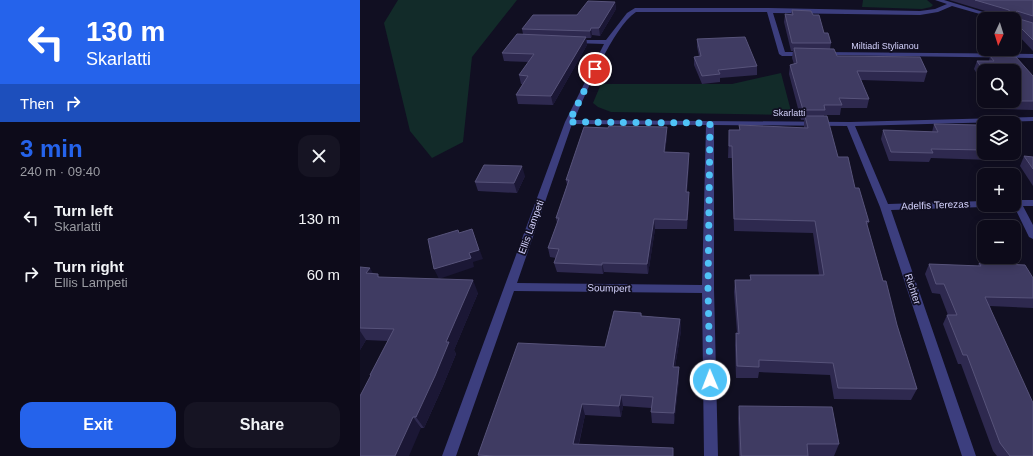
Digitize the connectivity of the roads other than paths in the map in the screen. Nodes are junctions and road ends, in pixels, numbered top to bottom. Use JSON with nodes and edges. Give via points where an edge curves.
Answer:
{"nodes":[{"id":1,"x":938,"y":0,"type":"edge"},
{"id":2,"x":952,"y":4,"type":"junction"},
{"id":3,"x":769,"y":10,"type":"junction"},
{"id":4,"x":979,"y":12,"type":"edge"},
{"id":5,"x":564,"y":40,"type":"edge"},
{"id":6,"x":608,"y":42,"type":"junction"},
{"id":7,"x":1033,"y":56,"type":"edge"},
{"id":8,"x":1033,"y":119,"type":"edge"},
{"id":9,"x":569,"y":122,"type":"junction"},
{"id":10,"x":710,"y":123,"type":"junction"},
{"id":11,"x":850,"y":124,"type":"junction"},
{"id":12,"x":1021,"y":203,"type":"edge"},
{"id":13,"x":1033,"y":203,"type":"edge"},
{"id":14,"x":977,"y":204,"type":"edge"},
{"id":15,"x":885,"y":207,"type":"junction"},
{"id":16,"x":1020,"y":212,"type":"edge"},
{"id":17,"x":1033,"y":235,"type":"edge"},
{"id":18,"x":510,"y":286,"type":"junction"},
{"id":19,"x":708,"y":289,"type":"junction"},
{"id":20,"x":449,"y":456,"type":"edge"},
{"id":21,"x":711,"y":456,"type":"edge"},
{"id":22,"x":969,"y":456,"type":"edge"}],
"edges":[{"from":1,"to":2,"type":"street"},
{"from":2,"to":3,"type":"street","via":[[936,11],[920,13]]},
{"from":2,"to":4,"type":"street"},
{"from":3,"to":6,"type":"street","name":"Ellis Lampeti","via":[[635,10],[629,14]]},
{"from":3,"to":7,"type":"street","name":"Miltiadi Stylianou","via":[[782,54]]},
{"from":5,"to":6,"type":"street"},
{"from":6,"to":9,"type":"street","name":"Ellis Lampeti"},
{"from":8,"to":11,"type":"street","name":"Skarlatti"},
{"from":9,"to":10,"type":"street","name":"Skarlatti"},
{"from":9,"to":18,"type":"street","name":"Ellis Lampeti"},
{"from":10,"to":11,"type":"street","name":"Skarlatti"},
{"from":10,"to":19,"type":"street"},
{"from":11,"to":15,"type":"street","name":"Richter"},
{"from":12,"to":13,"type":"street"},
{"from":14,"to":15,"type":"street","name":"Adelfis Terezas"},
{"from":15,"to":22,"type":"street","name":"Richter"},
{"from":16,"to":17,"type":"street"},
{"from":18,"to":19,"type":"street","name":"Soumpert"},
{"from":18,"to":20,"type":"street","name":"Ellis Lampeti"},
{"from":19,"to":21,"type":"street"}]}
